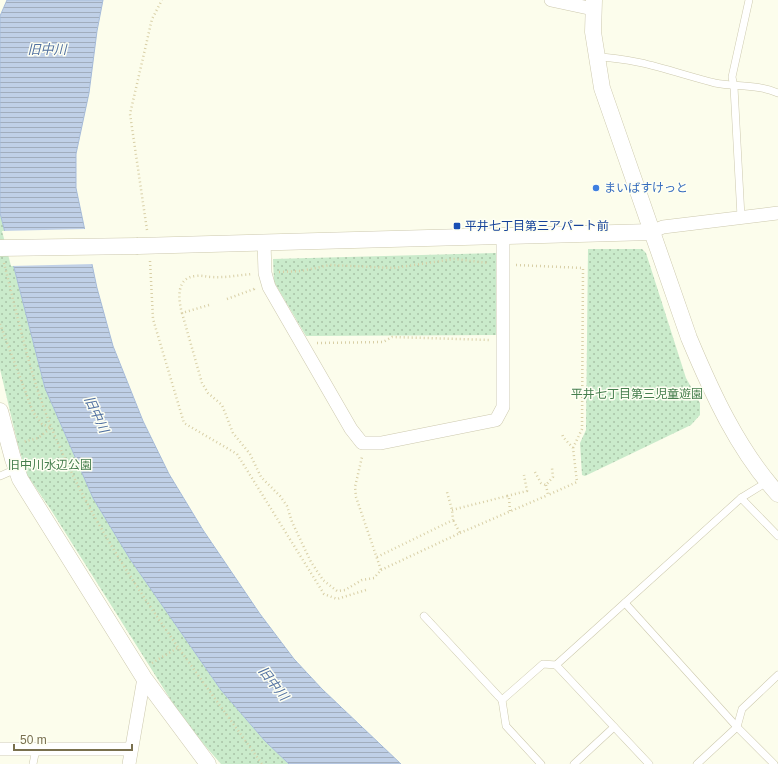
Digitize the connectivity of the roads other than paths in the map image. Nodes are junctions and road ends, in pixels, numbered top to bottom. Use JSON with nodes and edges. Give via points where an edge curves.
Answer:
{"nodes":[{"id":1,"x":551,"y":0,"type":"edge"},
{"id":2,"x":750,"y":0,"type":"edge"},
{"id":3,"x":593,"y":5,"type":"edge"},
{"id":4,"x":596,"y":57,"type":"junction"},
{"id":5,"x":734,"y":84,"type":"junction"},
{"id":6,"x":778,"y":93,"type":"edge"},
{"id":7,"x":778,"y":213,"type":"edge"},
{"id":8,"x":741,"y":217,"type":"junction"},
{"id":9,"x":651,"y":232,"type":"junction"},
{"id":10,"x":503,"y":236,"type":"junction"},
{"id":11,"x":264,"y":242,"type":"junction"},
{"id":12,"x":2,"y":254,"type":"edge"},
{"id":13,"x":0,"y":411,"type":"edge"},
{"id":14,"x":16,"y":468,"type":"junction"},
{"id":15,"x":0,"y":476,"type":"edge"},
{"id":16,"x":767,"y":482,"type":"junction"},
{"id":17,"x":778,"y":494,"type":"edge"},
{"id":18,"x":741,"y":498,"type":"junction"},
{"id":19,"x":778,"y":536,"type":"edge"},
{"id":20,"x":625,"y":603,"type":"junction"},
{"id":21,"x":424,"y":616,"type":"dead end"},
{"id":22,"x":556,"y":665,"type":"junction"},
{"id":23,"x":778,"y":675,"type":"edge"},
{"id":24,"x":144,"y":678,"type":"junction"},
{"id":25,"x":502,"y":700,"type":"junction"},
{"id":26,"x":614,"y":726,"type":"junction"},
{"id":27,"x":737,"y":727,"type":"junction"},
{"id":28,"x":0,"y":749,"type":"edge"},
{"id":29,"x":36,"y":749,"type":"junction"},
{"id":30,"x":131,"y":749,"type":"junction"},
{"id":31,"x":33,"y":764,"type":"edge"},
{"id":32,"x":129,"y":764,"type":"edge"},
{"id":33,"x":208,"y":764,"type":"edge"},
{"id":34,"x":541,"y":764,"type":"edge"},
{"id":35,"x":574,"y":764,"type":"edge"},
{"id":36,"x":649,"y":764,"type":"edge"},
{"id":37,"x":698,"y":764,"type":"edge"},
{"id":38,"x":774,"y":764,"type":"edge"}],
"edges":[{"from":1,"to":3,"type":"street"},
{"from":2,"to":5,"type":"lane","via":[[732,77]]},
{"from":3,"to":4,"type":"street"},
{"from":4,"to":5,"type":"lane","via":[[653,64],[717,83]]},
{"from":4,"to":9,"type":"street","via":[[602,88]]},
{"from":5,"to":6,"type":"lane"},
{"from":5,"to":8,"type":"lane"},
{"from":7,"to":8,"type":"street"},
{"from":8,"to":9,"type":"street","via":[[663,226]]},
{"from":9,"to":10,"type":"street"},
{"from":9,"to":16,"type":"street","via":[[703,373],[738,438]]},
{"from":10,"to":11,"type":"street"},
{"from":10,"to":11,"type":"street","via":[[509,264],[503,340],[503,408],[496,420],[381,443],[362,443],[351,429],[269,287],[258,273]]},
{"from":11,"to":12,"type":"street","bridge":true},
{"from":13,"to":14,"type":"street"},
{"from":14,"to":15,"type":"lane"},
{"from":14,"to":24,"type":"street","via":[[20,479]]},
{"from":16,"to":17,"type":"street"},
{"from":16,"to":18,"type":"lane"},
{"from":18,"to":19,"type":"lane"},
{"from":18,"to":20,"type":"lane"},
{"from":20,"to":22,"type":"lane"},
{"from":20,"to":27,"type":"lane"},
{"from":21,"to":25,"type":"lane"},
{"from":22,"to":25,"type":"lane","via":[[543,664]]},
{"from":22,"to":26,"type":"lane"},
{"from":23,"to":27,"type":"lane","via":[[742,710]]},
{"from":24,"to":30,"type":"street"},
{"from":24,"to":33,"type":"street"},
{"from":25,"to":34,"type":"lane","via":[[506,726]]},
{"from":26,"to":35,"type":"lane"},
{"from":26,"to":36,"type":"lane"},
{"from":27,"to":37,"type":"lane"},
{"from":27,"to":38,"type":"lane"},
{"from":28,"to":29,"type":"street"},
{"from":29,"to":30,"type":"street"},
{"from":29,"to":31,"type":"lane"},
{"from":30,"to":32,"type":"street"}]}
